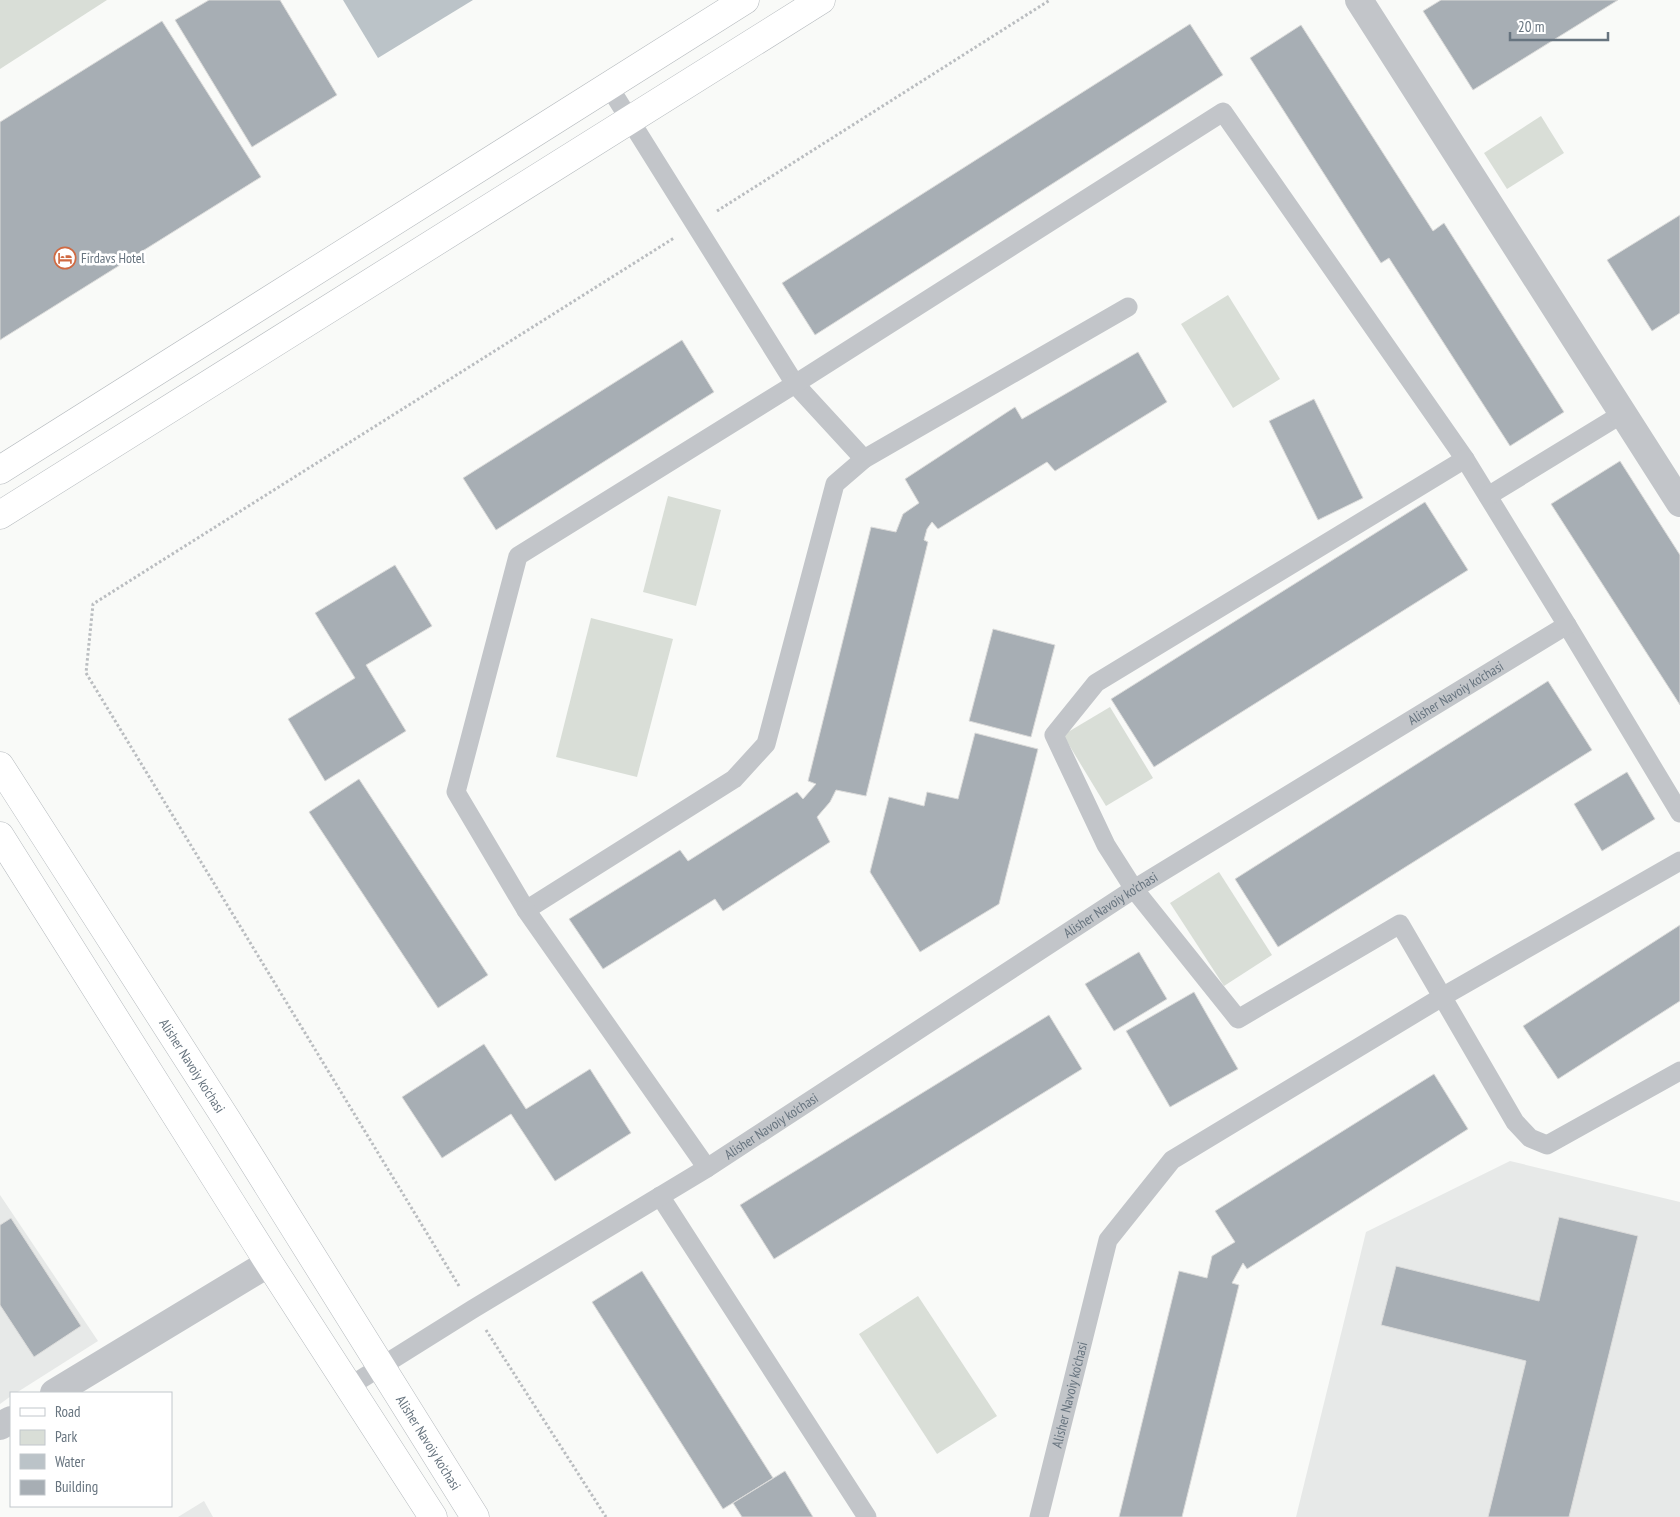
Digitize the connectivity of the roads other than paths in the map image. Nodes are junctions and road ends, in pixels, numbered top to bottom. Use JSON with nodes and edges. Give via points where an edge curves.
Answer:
{"nodes":[{"id":1,"x":745,"y":0,"type":"edge"},
{"id":2,"x":821,"y":0,"type":"edge"},
{"id":3,"x":1359,"y":0,"type":"edge"},
{"id":4,"x":608,"y":85,"type":"junction"},
{"id":5,"x":630,"y":120,"type":"junction"},
{"id":6,"x":1128,"y":307,"type":"dead end"},
{"id":7,"x":795,"y":384,"type":"junction"},
{"id":8,"x":1622,"y":414,"type":"junction"},
{"id":9,"x":864,"y":459,"type":"junction"},
{"id":10,"x":1465,"y":459,"type":"junction"},
{"id":11,"x":0,"y":470,"type":"edge"},
{"id":12,"x":1488,"y":496,"type":"junction"},
{"id":13,"x":1680,"y":503,"type":"edge"},
{"id":14,"x":0,"y":515,"type":"edge"},
{"id":15,"x":1568,"y":625,"type":"junction"},
{"id":16,"x":0,"y":766,"type":"edge"},
{"id":17,"x":1680,"y":813,"type":"edge"},
{"id":18,"x":0,"y":836,"type":"edge"},
{"id":19,"x":1680,"y":861,"type":"edge"},
{"id":20,"x":1134,"y":889,"type":"junction"},
{"id":21,"x":526,"y":910,"type":"junction"},
{"id":22,"x":1442,"y":997,"type":"junction"},
{"id":23,"x":1680,"y":1071,"type":"edge"},
{"id":24,"x":706,"y":1168,"type":"junction"},
{"id":25,"x":660,"y":1196,"type":"junction"},
{"id":26,"x":269,"y":1263,"type":"junction"},
{"id":27,"x":382,"y":1368,"type":"junction"},
{"id":28,"x":350,"y":1386,"type":"junction"},
{"id":29,"x":56,"y":1392,"type":"edge"},
{"id":30,"x":433,"y":1517,"type":"edge"},
{"id":31,"x":476,"y":1517,"type":"edge"},
{"id":32,"x":866,"y":1517,"type":"edge"},
{"id":33,"x":1039,"y":1517,"type":"edge"}],
"edges":[{"from":1,"to":4,"type":"main road"},
{"from":2,"to":5,"type":"main road"},
{"from":3,"to":8,"type":"street"},
{"from":4,"to":5,"type":"lane"},
{"from":4,"to":11,"type":"main road"},
{"from":5,"to":7,"type":"lane"},
{"from":5,"to":14,"type":"main road"},
{"from":6,"to":9,"type":"lane"},
{"from":7,"to":9,"type":"lane"},
{"from":7,"to":10,"type":"lane","via":[[1223,112]]},
{"from":7,"to":21,"type":"lane","via":[[518,556],[456,792]]},
{"from":8,"to":12,"type":"lane"},
{"from":8,"to":13,"type":"street"},
{"from":9,"to":21,"type":"lane","via":[[835,484],[766,744],[734,779]]},
{"from":10,"to":12,"type":"lane"},
{"from":10,"to":20,"type":"lane","via":[[1096,683],[1054,735],[1106,845]]},
{"from":12,"to":15,"type":"lane"},
{"from":15,"to":17,"type":"lane"},
{"from":15,"to":20,"type":"lane","name":"Alisher Navoiy ko'chasi"},
{"from":16,"to":27,"type":"main road","name":"Alisher Navoiy ko'chasi"},
{"from":18,"to":26,"type":"main road"},
{"from":19,"to":22,"type":"lane","name":"Alisher Navoiy ko'chasi"},
{"from":20,"to":22,"type":"lane","via":[[1238,1019],[1400,924]]},
{"from":20,"to":24,"type":"lane","name":"Alisher Navoiy ko'chasi"},
{"from":21,"to":24,"type":"lane"},
{"from":22,"to":23,"type":"lane","via":[[1515,1122],[1530,1138],[1547,1145]]},
{"from":22,"to":33,"type":"lane","name":"Alisher Navoiy ko'chasi","via":[[1172,1160],[1108,1240]]},
{"from":24,"to":25,"type":"lane","name":"Alisher Navoiy ko'chasi"},
{"from":25,"to":27,"type":"lane","name":"Alisher Navoiy ko'chasi"},
{"from":25,"to":32,"type":"lane"},
{"from":26,"to":28,"type":"main road"},
{"from":26,"to":29,"type":"street"},
{"from":27,"to":28,"type":"lane","name":"Alisher Navoiy ko'chasi"},
{"from":27,"to":31,"type":"main road","name":"Alisher Navoiy ko'chasi"},
{"from":28,"to":30,"type":"main road"}]}
